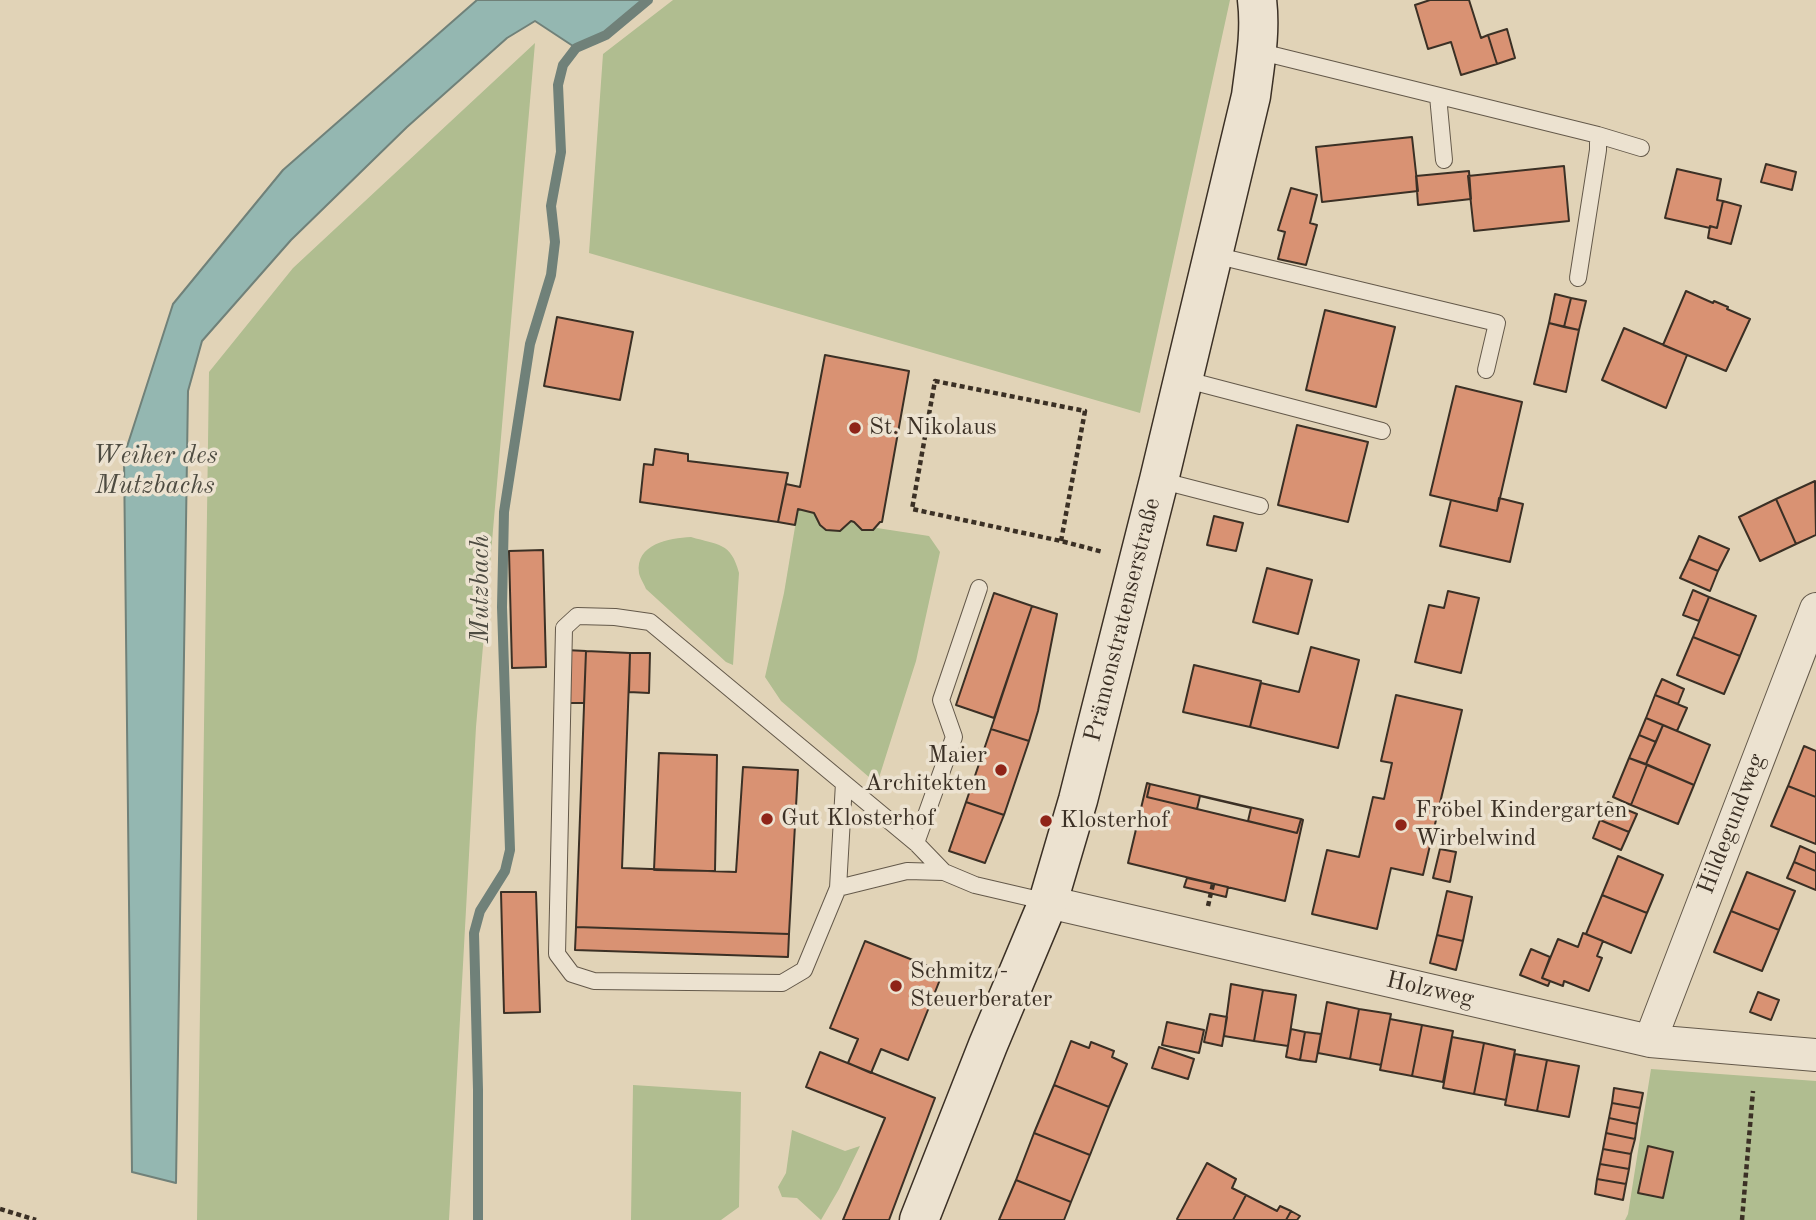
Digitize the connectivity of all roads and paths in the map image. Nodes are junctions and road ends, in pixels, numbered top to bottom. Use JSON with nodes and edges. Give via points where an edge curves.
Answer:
{"nodes":[{"id":1,"x":1257,"y":0,"type":"edge"},
{"id":2,"x":1257,"y":51,"type":"junction"},
{"id":3,"x":1438,"y":96,"type":"junction"},
{"id":4,"x":1598,"y":135,"type":"junction"},
{"id":5,"x":1641,"y":148,"type":"dead end"},
{"id":6,"x":1444,"y":160,"type":"dead end"},
{"id":7,"x":1214,"y":255,"type":"junction"},
{"id":8,"x":1578,"y":278,"type":"dead end"},
{"id":9,"x":1486,"y":370,"type":"dead end"},
{"id":10,"x":1183,"y":379,"type":"junction"},
{"id":11,"x":1382,"y":431,"type":"dead end"},
{"id":12,"x":1159,"y":480,"type":"junction"},
{"id":13,"x":1260,"y":506,"type":"dead end"},
{"id":14,"x":1061,"y":541,"type":"junction"},
{"id":15,"x":1138,"y":561,"type":"junction"},
{"id":16,"x":979,"y":588,"type":"dead end"},
{"id":17,"x":1816,"y":609,"type":"edge"},
{"id":18,"x":844,"y":783,"type":"junction"},
{"id":19,"x":916,"y":843,"type":"junction"},
{"id":20,"x":944,"y":872,"type":"junction"},
{"id":21,"x":838,"y":888,"type":"junction"},
{"id":22,"x":1048,"y":902,"type":"junction"},
{"id":23,"x":1650,"y":1041,"type":"junction"},
{"id":24,"x":1816,"y":1055,"type":"edge"},
{"id":25,"x":1753,"y":1091,"type":"dead end"},
{"id":26,"x":0,"y":1209,"type":"edge"},
{"id":27,"x":36,"y":1220,"type":"edge"},
{"id":28,"x":919,"y":1220,"type":"edge"},
{"id":29,"x":1742,"y":1220,"type":"edge"}],
"edges":[{"from":1,"to":2,"type":"main road","name":"Prämonstratenserstraße"},
{"from":2,"to":3,"type":"lane"},
{"from":2,"to":7,"type":"main road","name":"Prämonstratenserstraße"},
{"from":3,"to":4,"type":"lane"},
{"from":3,"to":6,"type":"lane"},
{"from":4,"to":5,"type":"lane"},
{"from":4,"to":8,"type":"lane"},
{"from":7,"to":9,"type":"lane","via":[[1497,323]]},
{"from":7,"to":10,"type":"main road","name":"Prämonstratenserstraße"},
{"from":10,"to":11,"type":"lane"},
{"from":10,"to":12,"type":"main road","name":"Prämonstratenserstraße"},
{"from":12,"to":13,"type":"lane"},
{"from":12,"to":15,"type":"main road","name":"Prämonstratenserstraße"},
{"from":14,"to":14,"type":"path","via":[[912,509],[935,381],[1085,411]]},
{"from":14,"to":15,"type":"path"},
{"from":15,"to":22,"type":"main road","name":"Prämonstratenserstraße"},
{"from":16,"to":19,"type":"lane","via":[[941,700],[954,737]]},
{"from":17,"to":23,"type":"street","name":"Hildegundweg"},
{"from":18,"to":19,"type":"lane"},
{"from":18,"to":21,"type":"lane"},
{"from":18,"to":21,"type":"lane","via":[[650,622],[577,616],[564,628],[557,954],[572,974],[594,981],[782,983],[804,970]]},
{"from":19,"to":20,"type":"lane"},
{"from":20,"to":21,"type":"lane","via":[[907,871]]},
{"from":20,"to":22,"type":"lane"},
{"from":22,"to":23,"type":"street","name":"Holzweg"},
{"from":22,"to":28,"type":"main road","name":"Prämonstratenserstraße"},
{"from":23,"to":24,"type":"street","name":"Holzweg"},
{"from":25,"to":29,"type":"path"},
{"from":26,"to":27,"type":"path"}]}
